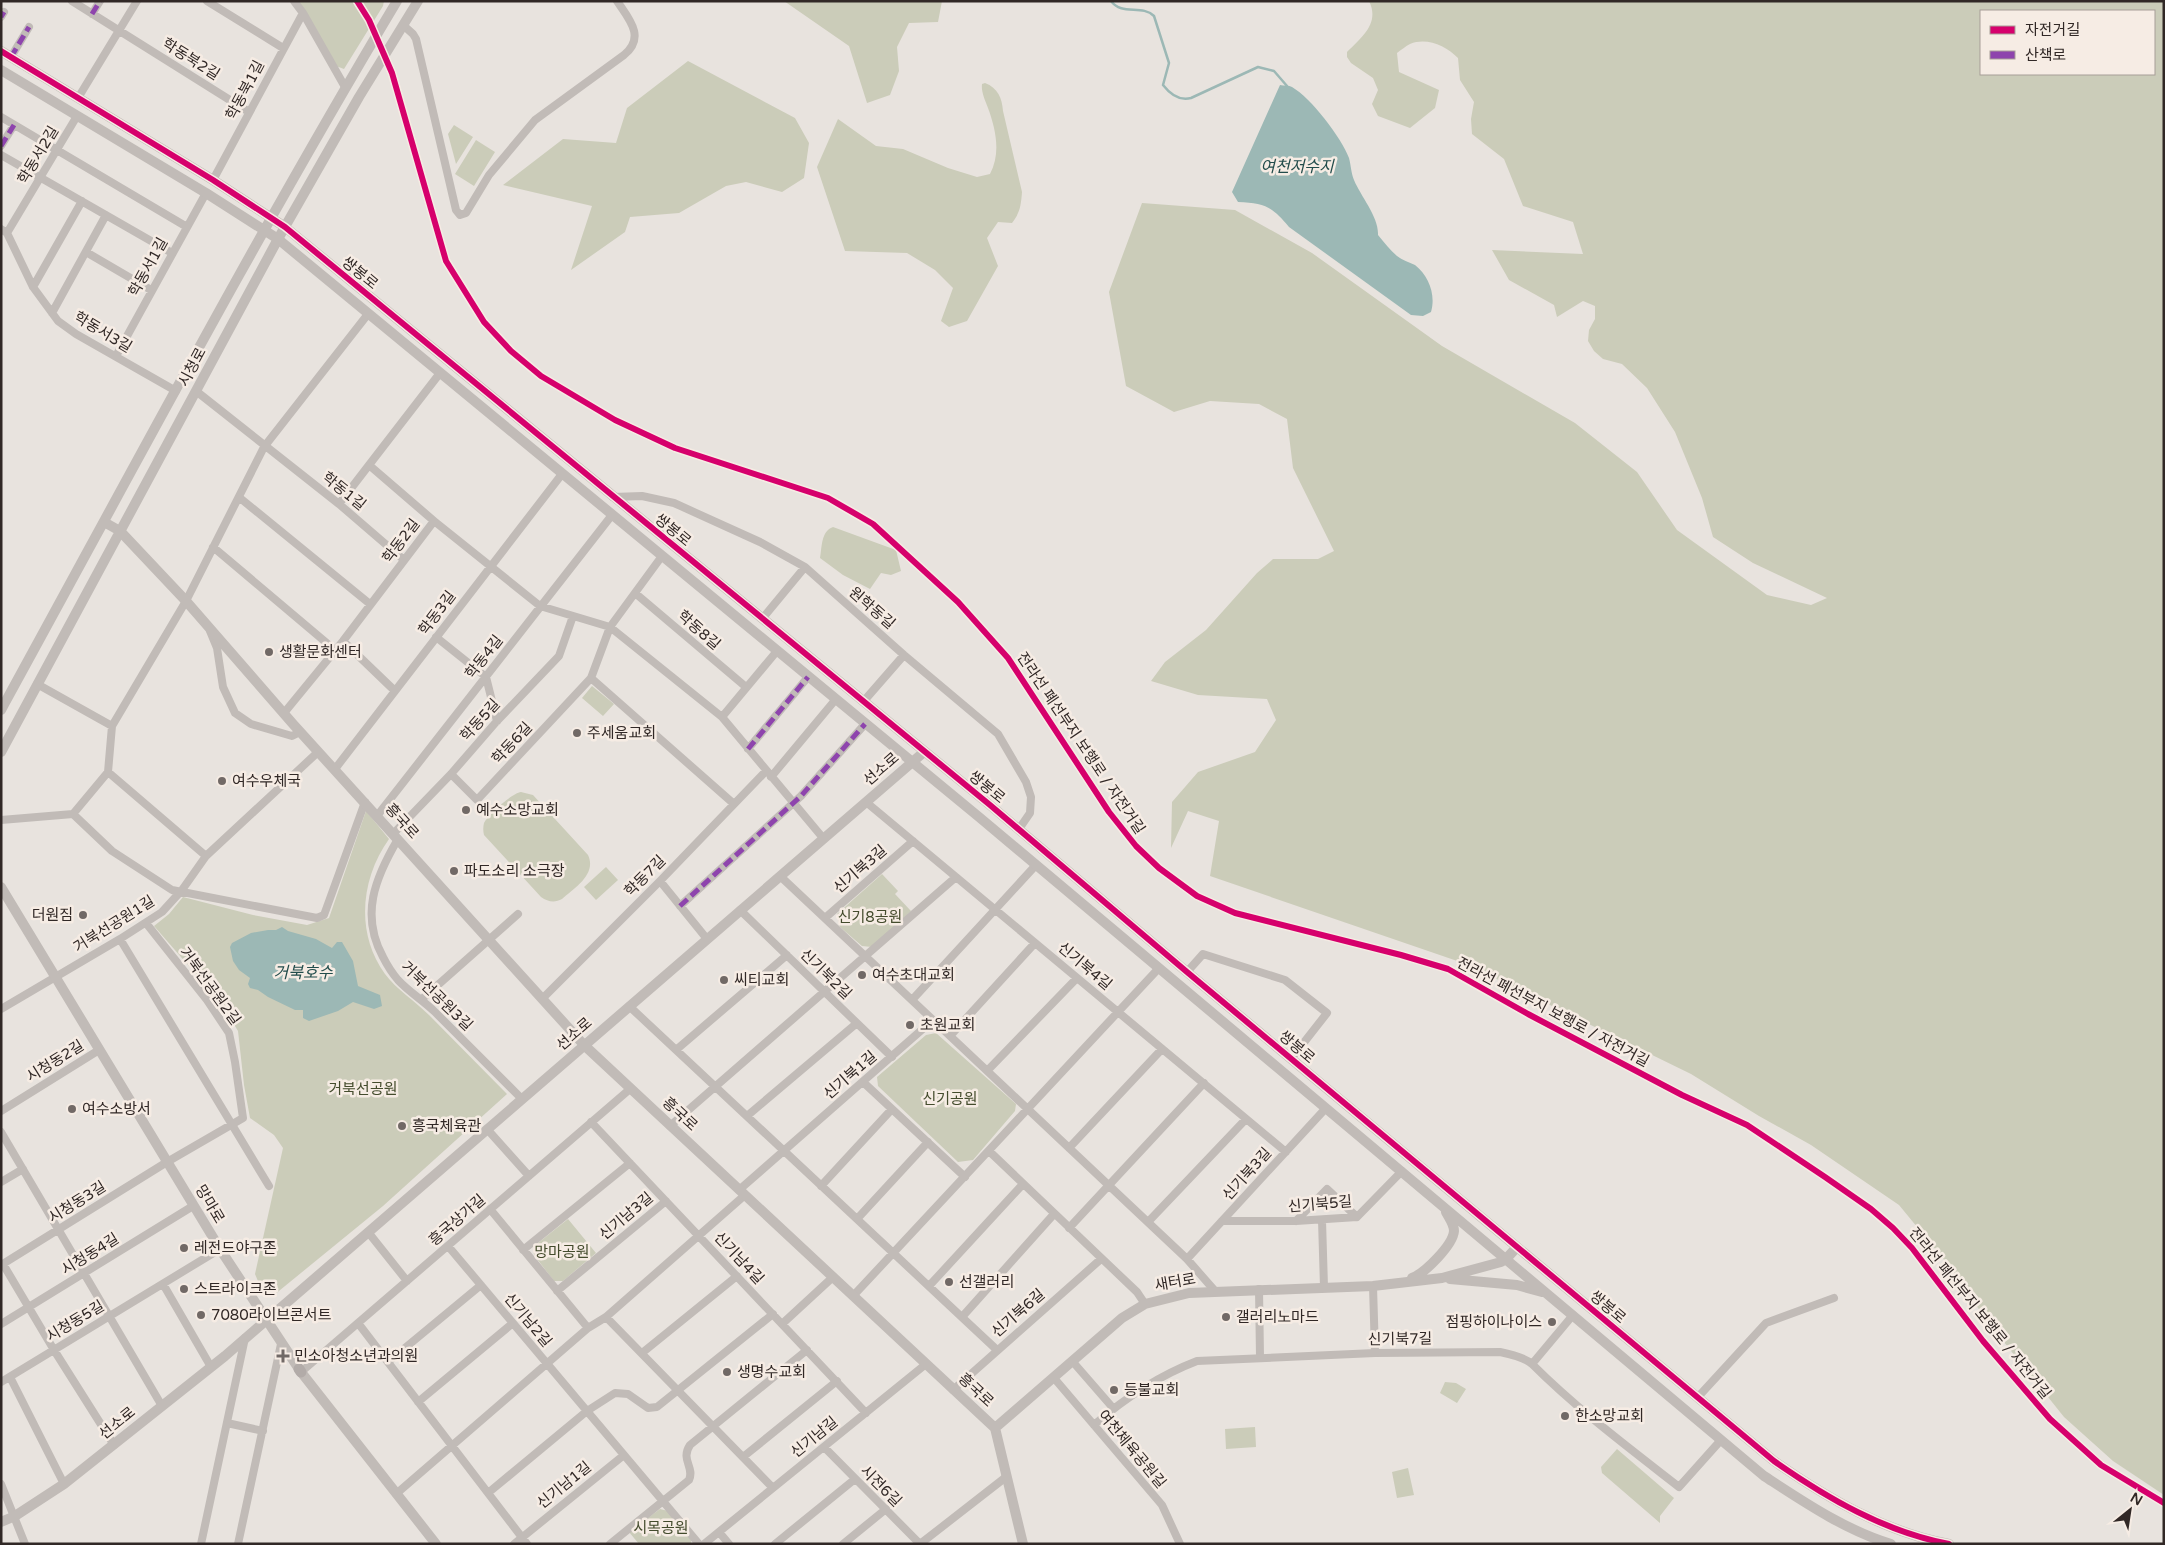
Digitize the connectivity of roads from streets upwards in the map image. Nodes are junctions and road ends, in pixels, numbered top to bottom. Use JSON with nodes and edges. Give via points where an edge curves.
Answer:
{"nodes":[{"id":1,"x":72,"y":1,"type":"edge"},
{"id":2,"x":100,"y":1,"type":"edge"},
{"id":3,"x":137,"y":1,"type":"edge"},
{"id":4,"x":206,"y":1,"type":"edge"},
{"id":5,"x":294,"y":1,"type":"edge"},
{"id":6,"x":418,"y":1,"type":"edge"},
{"id":7,"x":617,"y":1,"type":"edge"},
{"id":8,"x":395,"y":2,"type":"edge"},
{"id":9,"x":303,"y":13,"type":"junction"},
{"id":10,"x":92,"y":14,"type":"junction"},
{"id":11,"x":403,"y":26,"type":"junction"},
{"id":12,"x":29,"y":27,"type":"dead end"},
{"id":13,"x":119,"y":30,"type":"junction"},
{"id":14,"x":283,"y":48,"type":"junction"},
{"id":15,"x":1,"y":51,"type":"edge"},
{"id":16,"x":11,"y":57,"type":"junction"},
{"id":17,"x":1,"y":70,"type":"edge"},
{"id":18,"x":345,"y":87,"type":"junction"},
{"id":19,"x":78,"y":98,"type":"junction"},
{"id":20,"x":249,"y":112,"type":"junction"},
{"id":21,"x":77,"y":116,"type":"junction"},
{"id":22,"x":1,"y":117,"type":"edge"},
{"id":23,"x":14,"y":125,"type":"junction"},
{"id":24,"x":1,"y":146,"type":"edge"},
{"id":25,"x":57,"y":150,"type":"junction"},
{"id":26,"x":1,"y":155,"type":"edge"},
{"id":27,"x":40,"y":178,"type":"junction"},
{"id":28,"x":212,"y":180,"type":"junction"},
{"id":29,"x":206,"y":193,"type":"junction"},
{"id":30,"x":82,"y":201,"type":"junction"},
{"id":31,"x":106,"y":215,"type":"junction"},
{"id":32,"x":271,"y":219,"type":"junction"},
{"id":33,"x":187,"y":227,"type":"junction"},
{"id":34,"x":285,"y":227,"type":"junction"},
{"id":35,"x":4,"y":231,"type":"edge"},
{"id":36,"x":264,"y":231,"type":"junction"},
{"id":37,"x":278,"y":239,"type":"junction"},
{"id":38,"x":86,"y":252,"type":"junction"},
{"id":39,"x":172,"y":253,"type":"junction"},
{"id":40,"x":33,"y":287,"type":"junction"},
{"id":41,"x":151,"y":290,"type":"junction"},
{"id":42,"x":52,"y":313,"type":"junction"},
{"id":43,"x":368,"y":314,"type":"junction"},
{"id":44,"x":116,"y":356,"type":"junction"},
{"id":45,"x":440,"y":373,"type":"junction"},
{"id":46,"x":176,"y":391,"type":"junction"},
{"id":47,"x":196,"y":391,"type":"junction"},
{"id":48,"x":264,"y":447,"type":"junction"},
{"id":49,"x":369,"y":465,"type":"junction"},
{"id":50,"x":562,"y":474,"type":"junction"},
{"id":51,"x":613,"y":497,"type":"junction"},
{"id":52,"x":240,"y":498,"type":"junction"},
{"id":53,"x":339,"y":504,"type":"junction"},
{"id":54,"x":612,"y":515,"type":"junction"},
{"id":55,"x":434,"y":521,"type":"junction"},
{"id":56,"x":104,"y":522,"type":"junction"},
{"id":57,"x":120,"y":531,"type":"junction"},
{"id":58,"x":213,"y":547,"type":"junction"},
{"id":59,"x":662,"y":556,"type":"junction"},
{"id":60,"x":404,"y":560,"type":"junction"},
{"id":61,"x":490,"y":565,"type":"junction"},
{"id":62,"x":805,"y":567,"type":"junction"},
{"id":63,"x":635,"y":593,"type":"junction"},
{"id":64,"x":186,"y":601,"type":"junction"},
{"id":65,"x":370,"y":604,"type":"junction"},
{"id":66,"x":540,"y":606,"type":"junction"},
{"id":67,"x":573,"y":616,"type":"junction"},
{"id":68,"x":762,"y":619,"type":"junction"},
{"id":69,"x":610,"y":626,"type":"junction"},
{"id":70,"x":208,"y":627,"type":"junction"},
{"id":71,"x":436,"y":637,"type":"junction"},
{"id":72,"x":343,"y":642,"type":"junction"},
{"id":73,"x":335,"y":650,"type":"junction"},
{"id":74,"x":777,"y":651,"type":"junction"},
{"id":75,"x":904,"y":655,"type":"junction"},
{"id":76,"x":486,"y":677,"type":"junction"},
{"id":77,"x":808,"y":677,"type":"junction"},
{"id":78,"x":591,"y":678,"type":"junction"},
{"id":79,"x":38,"y":684,"type":"junction"},
{"id":80,"x":746,"y":687,"type":"junction"},
{"id":81,"x":395,"y":690,"type":"junction"},
{"id":82,"x":836,"y":699,"type":"junction"},
{"id":83,"x":863,"y":702,"type":"junction"},
{"id":84,"x":1,"y":710,"type":"edge"},
{"id":85,"x":284,"y":713,"type":"junction"},
{"id":86,"x":722,"y":716,"type":"junction"},
{"id":87,"x":497,"y":721,"type":"junction"},
{"id":88,"x":865,"y":724,"type":"junction"},
{"id":89,"x":112,"y":726,"type":"junction"},
{"id":90,"x":300,"y":732,"type":"junction"},
{"id":91,"x":748,"y":749,"type":"junction"},
{"id":92,"x":1,"y":752,"type":"edge"},
{"id":93,"x":318,"y":752,"type":"junction"},
{"id":94,"x":924,"y":752,"type":"junction"},
{"id":95,"x":912,"y":762,"type":"junction"},
{"id":96,"x":335,"y":769,"type":"junction"},
{"id":97,"x":108,"y":772,"type":"junction"},
{"id":98,"x":451,"y":774,"type":"junction"},
{"id":99,"x":769,"y":774,"type":"junction"},
{"id":100,"x":365,"y":802,"type":"junction"},
{"id":101,"x":792,"y":802,"type":"junction"},
{"id":102,"x":866,"y":802,"type":"junction"},
{"id":103,"x":734,"y":804,"type":"junction"},
{"id":104,"x":74,"y":814,"type":"junction"},
{"id":105,"x":377,"y":816,"type":"junction"},
{"id":106,"x":1,"y":820,"type":"edge"},
{"id":107,"x":1019,"y":829,"type":"junction"},
{"id":108,"x":396,"y":836,"type":"junction"},
{"id":109,"x":823,"y":838,"type":"junction"},
{"id":110,"x":913,"y":841,"type":"junction"},
{"id":111,"x":206,"y":856,"type":"junction"},
{"id":112,"x":1036,"y":865,"type":"junction"},
{"id":113,"x":780,"y":876,"type":"junction"},
{"id":114,"x":956,"y":876,"type":"junction"},
{"id":115,"x":660,"y":882,"type":"junction"},
{"id":116,"x":1,"y":887,"type":"edge"},
{"id":117,"x":182,"y":890,"type":"junction"},
{"id":118,"x":680,"y":906,"type":"junction"},
{"id":119,"x":740,"y":910,"type":"junction"},
{"id":120,"x":996,"y":910,"type":"junction"},
{"id":121,"x":518,"y":914,"type":"dead end"},
{"id":122,"x":825,"y":918,"type":"junction"},
{"id":123,"x":146,"y":923,"type":"junction"},
{"id":124,"x":120,"y":939,"type":"junction"},
{"id":125,"x":707,"y":939,"type":"junction"},
{"id":126,"x":488,"y":940,"type":"junction"},
{"id":127,"x":1035,"y":943,"type":"junction"},
{"id":128,"x":786,"y":955,"type":"junction"},
{"id":129,"x":865,"y":956,"type":"junction"},
{"id":130,"x":1159,"y":968,"type":"junction"},
{"id":131,"x":1187,"y":972,"type":"junction"},
{"id":132,"x":56,"y":976,"type":"junction"},
{"id":133,"x":1077,"y":978,"type":"junction"},
{"id":134,"x":824,"y":991,"type":"junction"},
{"id":135,"x":422,"y":999,"type":"junction"},
{"id":136,"x":542,"y":999,"type":"junction"},
{"id":137,"x":912,"y":1000,"type":"junction"},
{"id":138,"x":629,"y":1006,"type":"junction"},
{"id":139,"x":1,"y":1009,"type":"edge"},
{"id":140,"x":1118,"y":1012,"type":"junction"},
{"id":141,"x":933,"y":1020,"type":"junction"},
{"id":142,"x":857,"y":1022,"type":"junction"},
{"id":143,"x":950,"y":1036,"type":"junction"},
{"id":144,"x":584,"y":1045,"type":"junction"},
{"id":145,"x":1162,"y":1049,"type":"junction"},
{"id":146,"x":99,"y":1050,"type":"junction"},
{"id":147,"x":676,"y":1050,"type":"junction"},
{"id":148,"x":892,"y":1057,"type":"junction"},
{"id":149,"x":1291,"y":1059,"type":"junction"},
{"id":150,"x":987,"y":1071,"type":"junction"},
{"id":151,"x":863,"y":1082,"type":"junction"},
{"id":152,"x":1204,"y":1083,"type":"junction"},
{"id":153,"x":715,"y":1086,"type":"junction"},
{"id":154,"x":630,"y":1089,"type":"junction"},
{"id":155,"x":522,"y":1099,"type":"junction"},
{"id":156,"x":1326,"y":1108,"type":"junction"},
{"id":157,"x":1028,"y":1109,"type":"junction"},
{"id":158,"x":892,"y":1110,"type":"junction"},
{"id":159,"x":1,"y":1111,"type":"edge"},
{"id":160,"x":747,"y":1116,"type":"junction"},
{"id":161,"x":1246,"y":1118,"type":"junction"},
{"id":162,"x":591,"y":1122,"type":"junction"},
{"id":163,"x":231,"y":1125,"type":"junction"},
{"id":164,"x":670,"y":1126,"type":"junction"},
{"id":165,"x":487,"y":1129,"type":"junction"},
{"id":166,"x":1,"y":1132,"type":"edge"},
{"id":167,"x":928,"y":1142,"type":"junction"},
{"id":168,"x":1069,"y":1148,"type":"junction"},
{"id":169,"x":783,"y":1150,"type":"junction"},
{"id":170,"x":988,"y":1151,"type":"junction"},
{"id":171,"x":1286,"y":1152,"type":"junction"},
{"id":172,"x":167,"y":1162,"type":"junction"},
{"id":173,"x":630,"y":1163,"type":"junction"},
{"id":174,"x":23,"y":1169,"type":"junction"},
{"id":175,"x":1402,"y":1171,"type":"junction"},
{"id":176,"x":529,"y":1176,"type":"junction"},
{"id":177,"x":964,"y":1177,"type":"junction"},
{"id":178,"x":1,"y":1182,"type":"edge"},
{"id":179,"x":1023,"y":1184,"type":"junction"},
{"id":180,"x":1108,"y":1185,"type":"junction"},
{"id":181,"x":269,"y":1186,"type":"dead end"},
{"id":182,"x":821,"y":1186,"type":"junction"},
{"id":183,"x":742,"y":1192,"type":"junction"},
{"id":184,"x":666,"y":1201,"type":"junction"},
{"id":185,"x":1442,"y":1205,"type":"junction"},
{"id":186,"x":193,"y":1206,"type":"junction"},
{"id":187,"x":490,"y":1210,"type":"junction"},
{"id":188,"x":1054,"y":1214,"type":"junction"},
{"id":189,"x":1358,"y":1217,"type":"junction"},
{"id":190,"x":856,"y":1219,"type":"junction"},
{"id":191,"x":1322,"y":1220,"type":"junction"},
{"id":192,"x":1222,"y":1221,"type":"junction"},
{"id":193,"x":1296,"y":1221,"type":"junction"},
{"id":194,"x":1148,"y":1222,"type":"junction"},
{"id":195,"x":1069,"y":1228,"type":"junction"},
{"id":196,"x":58,"y":1230,"type":"junction"},
{"id":197,"x":368,"y":1232,"type":"junction"},
{"id":198,"x":698,"y":1236,"type":"junction"},
{"id":199,"x":448,"y":1246,"type":"junction"},
{"id":200,"x":1517,"y":1247,"type":"junction"},
{"id":201,"x":220,"y":1249,"type":"junction"},
{"id":202,"x":523,"y":1250,"type":"junction"},
{"id":203,"x":894,"y":1253,"type":"junction"},
{"id":204,"x":1101,"y":1259,"type":"junction"},
{"id":205,"x":1187,"y":1259,"type":"junction"},
{"id":206,"x":1506,"y":1259,"type":"junction"},
{"id":207,"x":2,"y":1265,"type":"edge"},
{"id":208,"x":84,"y":1274,"type":"junction"},
{"id":209,"x":737,"y":1276,"type":"junction"},
{"id":210,"x":833,"y":1277,"type":"junction"},
{"id":211,"x":1442,"y":1278,"type":"junction"},
{"id":212,"x":407,"y":1280,"type":"junction"},
{"id":213,"x":1406,"y":1281,"type":"junction"},
{"id":214,"x":162,"y":1284,"type":"junction"},
{"id":215,"x":481,"y":1284,"type":"junction"},
{"id":216,"x":929,"y":1286,"type":"junction"},
{"id":217,"x":1324,"y":1286,"type":"junction"},
{"id":218,"x":1373,"y":1286,"type":"junction"},
{"id":219,"x":1259,"y":1289,"type":"junction"},
{"id":220,"x":557,"y":1290,"type":"junction"},
{"id":221,"x":1215,"y":1291,"type":"junction"},
{"id":222,"x":853,"y":1296,"type":"junction"},
{"id":223,"x":1834,"y":1298,"type":"dead end"},
{"id":224,"x":1145,"y":1304,"type":"junction"},
{"id":225,"x":1562,"y":1306,"type":"junction"},
{"id":226,"x":29,"y":1308,"type":"junction"},
{"id":227,"x":773,"y":1314,"type":"junction"},
{"id":228,"x":1573,"y":1316,"type":"junction"},
{"id":229,"x":108,"y":1317,"type":"junction"},
{"id":230,"x":606,"y":1317,"type":"junction"},
{"id":231,"x":962,"y":1317,"type":"junction"},
{"id":232,"x":265,"y":1320,"type":"junction"},
{"id":233,"x":358,"y":1323,"type":"junction"},
{"id":234,"x":513,"y":1323,"type":"junction"},
{"id":235,"x":1,"y":1324,"type":"edge"},
{"id":236,"x":782,"y":1324,"type":"junction"},
{"id":237,"x":588,"y":1328,"type":"junction"},
{"id":238,"x":245,"y":1338,"type":"junction"},
{"id":239,"x":281,"y":1344,"type":"junction"},
{"id":240,"x":54,"y":1350,"type":"junction"},
{"id":241,"x":807,"y":1350,"type":"junction"},
{"id":242,"x":997,"y":1350,"type":"junction"},
{"id":243,"x":1375,"y":1352,"type":"junction"},
{"id":244,"x":642,"y":1353,"type":"junction"},
{"id":245,"x":1260,"y":1357,"type":"junction"},
{"id":246,"x":388,"y":1362,"type":"junction"},
{"id":247,"x":1073,"y":1362,"type":"junction"},
{"id":248,"x":547,"y":1363,"type":"junction"},
{"id":249,"x":926,"y":1364,"type":"junction"},
{"id":250,"x":1532,"y":1364,"type":"junction"},
{"id":251,"x":211,"y":1367,"type":"junction"},
{"id":252,"x":300,"y":1370,"type":"junction"},
{"id":253,"x":10,"y":1377,"type":"junction"},
{"id":254,"x":1054,"y":1378,"type":"junction"},
{"id":255,"x":837,"y":1381,"type":"junction"},
{"id":256,"x":1,"y":1382,"type":"edge"},
{"id":257,"x":678,"y":1390,"type":"junction"},
{"id":258,"x":953,"y":1390,"type":"junction"},
{"id":259,"x":1698,"y":1397,"type":"junction"},
{"id":260,"x":418,"y":1402,"type":"junction"},
{"id":261,"x":162,"y":1406,"type":"junction"},
{"id":262,"x":1113,"y":1408,"type":"junction"},
{"id":263,"x":587,"y":1411,"type":"junction"},
{"id":264,"x":866,"y":1413,"type":"junction"},
{"id":265,"x":227,"y":1422,"type":"junction"},
{"id":266,"x":1094,"y":1425,"type":"junction"},
{"id":267,"x":712,"y":1426,"type":"junction"},
{"id":268,"x":1733,"y":1427,"type":"junction"},
{"id":269,"x":995,"y":1428,"type":"junction"},
{"id":270,"x":263,"y":1431,"type":"junction"},
{"id":271,"x":1721,"y":1440,"type":"junction"},
{"id":272,"x":114,"y":1445,"type":"junction"},
{"id":273,"x":452,"y":1446,"type":"junction"},
{"id":274,"x":824,"y":1447,"type":"junction"},
{"id":275,"x":624,"y":1455,"type":"junction"},
{"id":276,"x":743,"y":1457,"type":"junction"},
{"id":277,"x":1006,"y":1478,"type":"junction"},
{"id":278,"x":855,"y":1479,"type":"junction"},
{"id":279,"x":1,"y":1484,"type":"edge"},
{"id":280,"x":64,"y":1484,"type":"junction"},
{"id":281,"x":773,"y":1488,"type":"junction"},
{"id":282,"x":488,"y":1492,"type":"junction"},
{"id":283,"x":396,"y":1494,"type":"junction"},
{"id":284,"x":663,"y":1501,"type":"junction"},
{"id":285,"x":886,"y":1509,"type":"junction"},
{"id":286,"x":15,"y":1516,"type":"junction"},
{"id":287,"x":1,"y":1522,"type":"edge"},
{"id":288,"x":719,"y":1532,"type":"junction"},
{"id":289,"x":525,"y":1540,"type":"edge"},
{"id":290,"x":25,"y":1544,"type":"edge"},
{"id":291,"x":201,"y":1544,"type":"edge"},
{"id":292,"x":238,"y":1544,"type":"edge"},
{"id":293,"x":436,"y":1544,"type":"edge"},
{"id":294,"x":514,"y":1544,"type":"edge"},
{"id":295,"x":610,"y":1544,"type":"edge"},
{"id":296,"x":699,"y":1544,"type":"edge"},
{"id":297,"x":704,"y":1544,"type":"edge"},
{"id":298,"x":729,"y":1544,"type":"edge"},
{"id":299,"x":775,"y":1544,"type":"edge"},
{"id":300,"x":843,"y":1544,"type":"edge"},
{"id":301,"x":920,"y":1544,"type":"edge"},
{"id":302,"x":1023,"y":1544,"type":"edge"},
{"id":303,"x":1180,"y":1544,"type":"edge"},
{"id":304,"x":1891,"y":1544,"type":"edge"},
{"id":305,"x":1949,"y":1544,"type":"edge"}],
"edges":[{"from":1,"to":10,"type":"street","name":"학동북2길"},
{"from":2,"to":10,"type":"street"},
{"from":3,"to":13,"type":"street"},
{"from":4,"to":14,"type":"street"},
{"from":5,"to":9,"type":"street"},
{"from":6,"to":11,"type":"street","name":"시청로"},
{"from":7,"to":11,"type":"street","via":[[633,27],[633,46],[535,120],[489,176],[466,213],[460,215],[454,202],[416,39]]},
{"from":8,"to":18,"type":"street","name":"시청로"},
{"from":9,"to":14,"type":"street","name":"학동북1길"},
{"from":9,"to":18,"type":"street"},
{"from":10,"to":13,"type":"street","name":"학동북2길"},
{"from":11,"to":34,"type":"street","name":"시청로"},
{"from":12,"to":16,"type":"street"},
{"from":13,"to":19,"type":"street"},
{"from":13,"to":20,"type":"street","name":"학동북2길"},
{"from":14,"to":20,"type":"street","name":"학동북1길"},
{"from":15,"to":16,"type":"street","name":"쌍봉로"},
{"from":16,"to":19,"type":"street","name":"쌍봉로"},
{"from":17,"to":21,"type":"street","name":"쌍봉로"},
{"from":18,"to":32,"type":"street","name":"시청로"},
{"from":19,"to":28,"type":"street","name":"쌍봉로"},
{"from":20,"to":28,"type":"street","name":"학동북1길"},
{"from":21,"to":25,"type":"street","name":"학동서2길"},
{"from":21,"to":29,"type":"street","name":"쌍봉로"},
{"from":22,"to":23,"type":"street"},
{"from":23,"to":24,"type":"street"},
{"from":23,"to":25,"type":"street"},
{"from":25,"to":27,"type":"street","name":"학동서2길"},
{"from":25,"to":33,"type":"street"},
{"from":26,"to":27,"type":"street"},
{"from":27,"to":30,"type":"street"},
{"from":27,"to":35,"type":"street","name":"학동서2길"},
{"from":28,"to":32,"type":"street","name":"쌍봉로"},
{"from":29,"to":33,"type":"street","name":"학동서1길"},
{"from":29,"to":36,"type":"street","name":"쌍봉로"},
{"from":30,"to":31,"type":"street"},
{"from":30,"to":40,"type":"street"},
{"from":31,"to":38,"type":"street"},
{"from":31,"to":39,"type":"street"},
{"from":32,"to":34,"type":"street","name":"쌍봉로"},
{"from":32,"to":36,"type":"street","name":"시청로"},
{"from":33,"to":39,"type":"street","name":"학동서1길"},
{"from":34,"to":37,"type":"street","name":"시청로"},
{"from":34,"to":51,"type":"street","name":"쌍봉로"},
{"from":35,"to":40,"type":"street","name":"학동서3길"},
{"from":36,"to":37,"type":"street","name":"쌍봉로"},
{"from":36,"to":46,"type":"street","name":"시청로"},
{"from":37,"to":43,"type":"street","name":"쌍봉로"},
{"from":37,"to":47,"type":"street","name":"시청로"},
{"from":38,"to":41,"type":"street"},
{"from":38,"to":42,"type":"street"},
{"from":39,"to":41,"type":"street","name":"학동서1길"},
{"from":40,"to":42,"type":"street","name":"학동서3길"},
{"from":41,"to":44,"type":"street","name":"학동서1길"},
{"from":42,"to":44,"type":"street","name":"학동서3길","via":[[76,334]]},
{"from":43,"to":45,"type":"street","name":"쌍봉로"},
{"from":43,"to":48,"type":"street"},
{"from":44,"to":46,"type":"street","name":"학동서3길"},
{"from":45,"to":49,"type":"street"},
{"from":45,"to":50,"type":"street","name":"쌍봉로"},
{"from":46,"to":56,"type":"street","name":"시청로"},
{"from":47,"to":48,"type":"street","name":"학동1길"},
{"from":47,"to":57,"type":"street","name":"시청로"},
{"from":48,"to":52,"type":"street"},
{"from":48,"to":53,"type":"street","name":"학동1길"},
{"from":49,"to":53,"type":"street"},
{"from":49,"to":55,"type":"street","name":"학동2길"},
{"from":50,"to":54,"type":"street","name":"쌍봉로"},
{"from":50,"to":61,"type":"street","name":"학동3길"},
{"from":51,"to":62,"type":"street","name":"원학동길","via":[[642,496],[674,503],[760,542]]},
{"from":51,"to":68,"type":"street","name":"쌍봉로"},
{"from":52,"to":58,"type":"street"},
{"from":52,"to":65,"type":"street"},
{"from":53,"to":60,"type":"street","name":"학동1길"},
{"from":54,"to":59,"type":"street","name":"쌍봉로"},
{"from":54,"to":66,"type":"street","name":"학동4길"},
{"from":55,"to":60,"type":"street","name":"학동2길"},
{"from":55,"to":61,"type":"street"},
{"from":56,"to":57,"type":"street","name":"흥국로"},
{"from":56,"to":84,"type":"street","name":"시청로"},
{"from":57,"to":64,"type":"street","name":"흥국로"},
{"from":57,"to":79,"type":"street","name":"시청로"},
{"from":58,"to":64,"type":"street"},
{"from":58,"to":73,"type":"street"},
{"from":59,"to":63,"type":"street"},
{"from":59,"to":74,"type":"street","name":"쌍봉로"},
{"from":60,"to":65,"type":"street","name":"학동2길"},
{"from":61,"to":66,"type":"street"},
{"from":61,"to":71,"type":"street","name":"학동3길"},
{"from":62,"to":68,"type":"street"},
{"from":62,"to":75,"type":"street","name":"원학동길"},
{"from":63,"to":69,"type":"street"},
{"from":63,"to":80,"type":"street","name":"학동8길"},
{"from":64,"to":70,"type":"street","name":"흥국로"},
{"from":64,"to":89,"type":"street"},
{"from":65,"to":72,"type":"street","name":"학동2길"},
{"from":66,"to":67,"type":"street"},
{"from":66,"to":76,"type":"street","name":"학동4길"},
{"from":67,"to":69,"type":"street"},
{"from":67,"to":87,"type":"street","name":"학동5길","via":[[559,656]]},
{"from":68,"to":83,"type":"street","name":"쌍봉로"},
{"from":69,"to":78,"type":"street","name":"학동6길"},
{"from":69,"to":86,"type":"street"},
{"from":70,"to":85,"type":"street","name":"흥국로"},
{"from":70,"to":90,"type":"street","via":[[217,648],[223,687],[235,713],[251,724],[292,736]]},
{"from":71,"to":76,"type":"street"},
{"from":71,"to":81,"type":"street","name":"학동3길"},
{"from":72,"to":73,"type":"street","name":"학동2길"},
{"from":72,"to":81,"type":"street"},
{"from":73,"to":85,"type":"street","name":"학동2길"},
{"from":74,"to":77,"type":"street","name":"쌍봉로"},
{"from":74,"to":80,"type":"street"},
{"from":75,"to":83,"type":"street"},
{"from":75,"to":107,"type":"street","name":"원학동길","via":[[998,734],[1031,796],[1030,813]]},
{"from":76,"to":87,"type":"street"},
{"from":76,"to":105,"type":"street","name":"학동4길"},
{"from":77,"to":82,"type":"street","name":"쌍봉로"},
{"from":77,"to":91,"type":"street"},
{"from":78,"to":98,"type":"street","name":"학동6길","via":[[477,800]]},
{"from":78,"to":103,"type":"street"},
{"from":79,"to":89,"type":"street"},
{"from":79,"to":92,"type":"street","name":"시청로"},
{"from":80,"to":86,"type":"street"},
{"from":81,"to":96,"type":"street","name":"학동3길"},
{"from":82,"to":88,"type":"street","name":"쌍봉로"},
{"from":82,"to":99,"type":"street"},
{"from":83,"to":94,"type":"street","name":"쌍봉로"},
{"from":85,"to":90,"type":"street","name":"흥국로"},
{"from":86,"to":91,"type":"street"},
{"from":87,"to":98,"type":"street","name":"학동5길"},
{"from":88,"to":95,"type":"street","name":"쌍봉로"},
{"from":88,"to":101,"type":"street"},
{"from":89,"to":97,"type":"street"},
{"from":90,"to":93,"type":"street","name":"흥국로"},
{"from":91,"to":99,"type":"street"},
{"from":93,"to":96,"type":"street","name":"흥국로"},
{"from":93,"to":111,"type":"street","name":"거북선공원1길"},
{"from":94,"to":95,"type":"street","name":"선소로"},
{"from":94,"to":107,"type":"street","name":"쌍봉로"},
{"from":95,"to":102,"type":"street","name":"선소로"},
{"from":95,"to":112,"type":"street","name":"쌍봉로"},
{"from":96,"to":100,"type":"street","name":"흥국로"},
{"from":97,"to":104,"type":"street"},
{"from":97,"to":111,"type":"street"},
{"from":98,"to":108,"type":"street","name":"학동5길"},
{"from":99,"to":101,"type":"street"},
{"from":99,"to":103,"type":"street","name":"학동7길"},
{"from":100,"to":105,"type":"street","name":"흥국로"},
{"from":100,"to":117,"type":"street","name":"흥국로","via":[[324,915],[317,918]]},
{"from":101,"to":109,"type":"street"},
{"from":101,"to":118,"type":"street"},
{"from":102,"to":109,"type":"street","name":"선소로"},
{"from":102,"to":110,"type":"street","name":"신기북4길"},
{"from":103,"to":115,"type":"street","name":"학동7길"},
{"from":104,"to":106,"type":"street"},
{"from":104,"to":117,"type":"street","name":"거북선공원1길","via":[[112,850],[172,890]]},
{"from":105,"to":108,"type":"street","name":"흥국로"},
{"from":107,"to":131,"type":"street","name":"쌍봉로"},
{"from":108,"to":126,"type":"street","name":"흥국로"},
{"from":108,"to":135,"type":"street","name":"거북선공원3길","via":[[373,894],[373,933],[380,952],[398,980]]},
{"from":109,"to":113,"type":"street","name":"선소로"},
{"from":110,"to":114,"type":"street","name":"신기북4길"},
{"from":110,"to":122,"type":"street","name":"신기북3길"},
{"from":111,"to":117,"type":"street","name":"거북선공원1길"},
{"from":112,"to":120,"type":"street"},
{"from":112,"to":130,"type":"street","name":"쌍봉로"},
{"from":113,"to":119,"type":"street","name":"선소로"},
{"from":113,"to":122,"type":"street"},
{"from":114,"to":120,"type":"street","name":"신기북4길"},
{"from":114,"to":129,"type":"street"},
{"from":115,"to":118,"type":"street"},
{"from":115,"to":136,"type":"street","name":"학동7길"},
{"from":116,"to":132,"type":"street","name":"망마로"},
{"from":117,"to":123,"type":"street","name":"거북선공원1길","via":[[162,912]]},
{"from":118,"to":125,"type":"street"},
{"from":119,"to":125,"type":"street","name":"선소로"},
{"from":119,"to":128,"type":"street","name":"신기북2길"},
{"from":120,"to":127,"type":"street","name":"신기북4길"},
{"from":120,"to":137,"type":"street"},
{"from":121,"to":126,"type":"street"},
{"from":122,"to":129,"type":"street"},
{"from":123,"to":124,"type":"street","name":"거북선공원1길"},
{"from":123,"to":163,"type":"street","name":"거북선공원2길","via":[[229,1033],[242,1118]]},
{"from":124,"to":132,"type":"street","name":"거북선공원1길"},
{"from":124,"to":163,"type":"street"},
{"from":125,"to":138,"type":"street","name":"선소로"},
{"from":126,"to":135,"type":"street"},
{"from":126,"to":136,"type":"street","name":"흥국로"},
{"from":127,"to":133,"type":"street","name":"신기북4길"},
{"from":127,"to":143,"type":"street"},
{"from":128,"to":134,"type":"street","name":"신기북2길"},
{"from":128,"to":147,"type":"street"},
{"from":129,"to":134,"type":"street"},
{"from":129,"to":137,"type":"street"},
{"from":130,"to":140,"type":"street"},
{"from":130,"to":156,"type":"street","name":"쌍봉로"},
{"from":131,"to":149,"type":"street","name":"쌍봉로"},
{"from":131,"to":149,"type":"street","via":[[1203,954],[1285,980],[1328,1013]]},
{"from":132,"to":139,"type":"street","name":"거북선공원1길"},
{"from":132,"to":146,"type":"street","name":"망마로"},
{"from":133,"to":140,"type":"street","name":"신기북4길"},
{"from":133,"to":150,"type":"street"},
{"from":134,"to":142,"type":"street","name":"신기북2길"},
{"from":134,"to":153,"type":"street"},
{"from":135,"to":155,"type":"street","name":"거북선공원3길"},
{"from":136,"to":144,"type":"street","name":"흥국로"},
{"from":137,"to":141,"type":"street"},
{"from":138,"to":144,"type":"street","name":"선소로"},
{"from":138,"to":147,"type":"street"},
{"from":140,"to":145,"type":"street","name":"신기북4길"},
{"from":140,"to":157,"type":"street"},
{"from":141,"to":143,"type":"street"},
{"from":141,"to":148,"type":"street","name":"신기북1길"},
{"from":142,"to":148,"type":"street","name":"신기북2길"},
{"from":142,"to":160,"type":"street"},
{"from":143,"to":150,"type":"street"},
{"from":144,"to":154,"type":"street","name":"흥국로"},
{"from":144,"to":155,"type":"street","name":"선소로"},
{"from":145,"to":152,"type":"street","name":"신기북4길"},
{"from":145,"to":168,"type":"street"},
{"from":146,"to":159,"type":"street","name":"시청동2길"},
{"from":146,"to":172,"type":"street","name":"망마로"},
{"from":147,"to":153,"type":"street"},
{"from":148,"to":151,"type":"street","name":"신기북1길"},
{"from":149,"to":200,"type":"street","name":"쌍봉로"},
{"from":150,"to":157,"type":"street"},
{"from":151,"to":158,"type":"street"},
{"from":151,"to":169,"type":"street","name":"신기북1길"},
{"from":152,"to":161,"type":"street","name":"신기북4길"},
{"from":152,"to":180,"type":"street"},
{"from":153,"to":160,"type":"street"},
{"from":153,"to":164,"type":"street"},
{"from":154,"to":162,"type":"street","name":"흥국상가길"},
{"from":154,"to":164,"type":"street","name":"흥국로"},
{"from":155,"to":165,"type":"street","name":"선소로"},
{"from":156,"to":171,"type":"street","name":"신기북3길"},
{"from":156,"to":175,"type":"street","name":"쌍봉로"},
{"from":157,"to":168,"type":"street"},
{"from":157,"to":170,"type":"street"},
{"from":158,"to":167,"type":"street"},
{"from":158,"to":182,"type":"street"},
{"from":160,"to":169,"type":"street"},
{"from":161,"to":171,"type":"street","name":"신기북4길"},
{"from":161,"to":194,"type":"street"},
{"from":162,"to":173,"type":"street","name":"신기남4길"},
{"from":162,"to":176,"type":"street","name":"흥국상가길"},
{"from":163,"to":172,"type":"street"},
{"from":163,"to":181,"type":"street"},
{"from":164,"to":183,"type":"street","name":"흥국로"},
{"from":165,"to":176,"type":"street"},
{"from":165,"to":197,"type":"street","name":"선소로"},
{"from":166,"to":174,"type":"street"},
{"from":167,"to":177,"type":"street"},
{"from":167,"to":190,"type":"street"},
{"from":168,"to":180,"type":"street"},
{"from":169,"to":182,"type":"street"},
{"from":169,"to":183,"type":"street","name":"신기북1길"},
{"from":170,"to":177,"type":"street"},
{"from":170,"to":179,"type":"street"},
{"from":171,"to":192,"type":"street","name":"신기북3길"},
{"from":172,"to":186,"type":"street","name":"망마로"},
{"from":172,"to":196,"type":"street","name":"시청동3길"},
{"from":173,"to":184,"type":"street","name":"신기남4길"},
{"from":173,"to":202,"type":"street"},
{"from":174,"to":178,"type":"street"},
{"from":174,"to":196,"type":"street"},
{"from":175,"to":185,"type":"street","name":"쌍봉로"},
{"from":175,"to":189,"type":"street","name":"신기북5길"},
{"from":176,"to":187,"type":"street","name":"흥국상가길"},
{"from":177,"to":203,"type":"street"},
{"from":179,"to":188,"type":"street"},
{"from":179,"to":216,"type":"street"},
{"from":180,"to":194,"type":"street"},
{"from":180,"to":195,"type":"street"},
{"from":182,"to":190,"type":"street"},
{"from":183,"to":198,"type":"street","name":"신기북1길"},
{"from":183,"to":210,"type":"street","name":"흥국로"},
{"from":184,"to":198,"type":"street","name":"신기남4길"},
{"from":184,"to":220,"type":"street","name":"신기남3길"},
{"from":185,"to":206,"type":"street","name":"쌍봉로"},
{"from":185,"to":213,"type":"street","via":[[1453,1224],[1453,1235],[1428,1269]]},
{"from":186,"to":201,"type":"street","name":"망마로"},
{"from":186,"to":208,"type":"street","name":"시청동4길"},
{"from":187,"to":199,"type":"street","name":"흥국상가길"},
{"from":187,"to":202,"type":"street"},
{"from":188,"to":195,"type":"street"},
{"from":188,"to":231,"type":"street"},
{"from":189,"to":191,"type":"street","name":"신기북5길"},
{"from":189,"to":193,"type":"street","via":[[1327,1189]]},
{"from":190,"to":203,"type":"street"},
{"from":191,"to":193,"type":"street","name":"신기북5길"},
{"from":191,"to":217,"type":"street"},
{"from":192,"to":193,"type":"street","name":"신기북5길"},
{"from":192,"to":205,"type":"street","name":"신기북3길"},
{"from":194,"to":205,"type":"street"},
{"from":195,"to":204,"type":"street"},
{"from":196,"to":207,"type":"street","name":"시청동3길"},
{"from":196,"to":208,"type":"street"},
{"from":197,"to":212,"type":"street"},
{"from":197,"to":232,"type":"street","name":"선소로"},
{"from":198,"to":209,"type":"street","name":"신기남4길"},
{"from":198,"to":230,"type":"street"},
{"from":199,"to":212,"type":"street","name":"흥국상가길"},
{"from":199,"to":215,"type":"street","name":"신기남2길"},
{"from":200,"to":206,"type":"street"},
{"from":200,"to":259,"type":"street","name":"쌍봉로"},
{"from":201,"to":214,"type":"street","name":"시청동5길"},
{"from":201,"to":232,"type":"street","name":"망마로"},
{"from":202,"to":220,"type":"street"},
{"from":203,"to":216,"type":"street"},
{"from":203,"to":222,"type":"street"},
{"from":204,"to":224,"type":"street","via":[[1137,1292]]},
{"from":204,"to":242,"type":"street","name":"신기북6길"},
{"from":205,"to":221,"type":"street"},
{"from":206,"to":211,"type":"street","name":"새터로"},
{"from":206,"to":225,"type":"street","name":"쌍봉로"},
{"from":207,"to":226,"type":"street"},
{"from":208,"to":226,"type":"street","name":"시청동4길"},
{"from":208,"to":229,"type":"street"},
{"from":209,"to":227,"type":"street","name":"신기남4길"},
{"from":209,"to":244,"type":"street"},
{"from":210,"to":222,"type":"street","name":"흥국로"},
{"from":210,"to":236,"type":"street"},
{"from":211,"to":213,"type":"street","name":"새터로"},
{"from":211,"to":225,"type":"street","via":[[1531,1288],[1544,1292]]},
{"from":212,"to":233,"type":"street","name":"흥국상가길"},
{"from":213,"to":218,"type":"street","name":"새터로"},
{"from":214,"to":229,"type":"street","name":"시청동5길"},
{"from":214,"to":251,"type":"street"},
{"from":215,"to":234,"type":"street","name":"신기남2길"},
{"from":215,"to":246,"type":"street"},
{"from":216,"to":231,"type":"street"},
{"from":217,"to":218,"type":"street","name":"새터로"},
{"from":217,"to":219,"type":"street","name":"새터로"},
{"from":218,"to":243,"type":"street"},
{"from":219,"to":221,"type":"street","name":"새터로"},
{"from":219,"to":245,"type":"street"},
{"from":220,"to":237,"type":"street"},
{"from":221,"to":224,"type":"street","name":"새터로","via":[[1177,1295]]},
{"from":222,"to":249,"type":"street","name":"흥국로"},
{"from":223,"to":259,"type":"street","via":[[1766,1323]]},
{"from":224,"to":247,"type":"street","name":"새터로","via":[[1122,1318]]},
{"from":225,"to":228,"type":"street","name":"쌍봉로"},
{"from":226,"to":235,"type":"street","name":"시청동4길"},
{"from":226,"to":240,"type":"street"},
{"from":227,"to":236,"type":"street","name":"신기남4길"},
{"from":227,"to":257,"type":"street"},
{"from":228,"to":250,"type":"street"},
{"from":228,"to":271,"type":"street","name":"쌍봉로"},
{"from":229,"to":240,"type":"street","name":"시청동5길"},
{"from":229,"to":261,"type":"street"},
{"from":230,"to":237,"type":"street"},
{"from":230,"to":244,"type":"street"},
{"from":231,"to":242,"type":"street"},
{"from":232,"to":238,"type":"street","name":"선소로"},
{"from":232,"to":239,"type":"street","name":"망마로"},
{"from":233,"to":246,"type":"street"},
{"from":233,"to":252,"type":"street","name":"흥국상가길"},
{"from":234,"to":248,"type":"street","name":"신기남2길"},
{"from":234,"to":260,"type":"street"},
{"from":236,"to":241,"type":"street","name":"신기남4길"},
{"from":237,"to":248,"type":"street"},
{"from":238,"to":251,"type":"street","name":"선소로"},
{"from":238,"to":265,"type":"street"},
{"from":239,"to":252,"type":"street","name":"망마로"},
{"from":239,"to":270,"type":"street"},
{"from":240,"to":253,"type":"street","name":"시청동5길"},
{"from":240,"to":272,"type":"street"},
{"from":241,"to":255,"type":"street","name":"신기남4길"},
{"from":241,"to":267,"type":"street"},
{"from":242,"to":258,"type":"street","name":"신기북6길"},
{"from":243,"to":245,"type":"street","name":"신기북7길"},
{"from":243,"to":250,"type":"street","name":"신기북7길","via":[[1500,1352]]},
{"from":244,"to":257,"type":"street"},
{"from":245,"to":262,"type":"street","name":"신기북7길","via":[[1197,1361],[1170,1371]]},
{"from":246,"to":260,"type":"street"},
{"from":247,"to":254,"type":"street","name":"새터로"},
{"from":247,"to":262,"type":"street"},
{"from":248,"to":263,"type":"street","name":"신기남2길"},
{"from":248,"to":273,"type":"street"},
{"from":249,"to":258,"type":"street","name":"흥국로"},
{"from":249,"to":264,"type":"street","name":"신기남길"},
{"from":250,"to":271,"type":"street","name":"신기북7길","via":[[1552,1384],[1679,1487]]},
{"from":251,"to":261,"type":"street","name":"선소로"},
{"from":252,"to":283,"type":"street","name":"망마로"},
{"from":253,"to":256,"type":"street","name":"시청동5길"},
{"from":253,"to":280,"type":"street"},
{"from":254,"to":266,"type":"street","name":"여천체육공원길"},
{"from":254,"to":269,"type":"street","name":"새터로"},
{"from":255,"to":264,"type":"street","name":"신기남4길"},
{"from":255,"to":276,"type":"street"},
{"from":257,"to":263,"type":"street","via":[[653,1408],[619,1392]]},
{"from":257,"to":267,"type":"street"},
{"from":258,"to":269,"type":"street","name":"흥국로"},
{"from":259,"to":268,"type":"street","name":"쌍봉로"},
{"from":260,"to":273,"type":"street"},
{"from":261,"to":272,"type":"street","name":"선소로"},
{"from":262,"to":266,"type":"street","name":"신기북7길"},
{"from":263,"to":275,"type":"street","name":"신기남2길"},
{"from":263,"to":282,"type":"street"},
{"from":264,"to":274,"type":"street","name":"신기남길"},
{"from":265,"to":270,"type":"street"},
{"from":265,"to":291,"type":"street"},
{"from":266,"to":303,"type":"street","name":"여천체육공원길","via":[[1162,1505]]},
{"from":267,"to":276,"type":"street"},
{"from":267,"to":284,"type":"street","via":[[686,1450],[690,1480]]},
{"from":268,"to":271,"type":"street"},
{"from":268,"to":305,"type":"street","name":"쌍봉로","via":[[1806,1483],[1840,1503],[1903,1531]]},
{"from":269,"to":277,"type":"street"},
{"from":270,"to":292,"type":"street"},
{"from":271,"to":304,"type":"street","name":"쌍봉로","via":[[1764,1476],[1816,1510]]},
{"from":272,"to":280,"type":"street","name":"선소로"},
{"from":273,"to":282,"type":"street"},
{"from":273,"to":283,"type":"street"},
{"from":274,"to":278,"type":"street","name":"시전6길"},
{"from":274,"to":281,"type":"street","name":"신기남길"},
{"from":275,"to":284,"type":"street","name":"신기남2길"},
{"from":275,"to":289,"type":"street","name":"신기남1길"},
{"from":276,"to":281,"type":"street"},
{"from":277,"to":301,"type":"street"},
{"from":277,"to":302,"type":"street"},
{"from":278,"to":285,"type":"street","name":"시전6길"},
{"from":278,"to":299,"type":"street"},
{"from":279,"to":286,"type":"street"},
{"from":280,"to":286,"type":"street","name":"선소로"},
{"from":281,"to":288,"type":"street","name":"신기남길"},
{"from":282,"to":289,"type":"street"},
{"from":283,"to":293,"type":"street","name":"망마로"},
{"from":284,"to":295,"type":"street"},
{"from":284,"to":296,"type":"street","name":"신기남2길"},
{"from":285,"to":300,"type":"street"},
{"from":285,"to":301,"type":"street","name":"시전6길"},
{"from":286,"to":287,"type":"street","name":"선소로"},
{"from":286,"to":290,"type":"street"},
{"from":288,"to":297,"type":"street","name":"신기남길"},
{"from":288,"to":298,"type":"street"},
{"from":289,"to":294,"type":"street","name":"신기남1길"}]}
